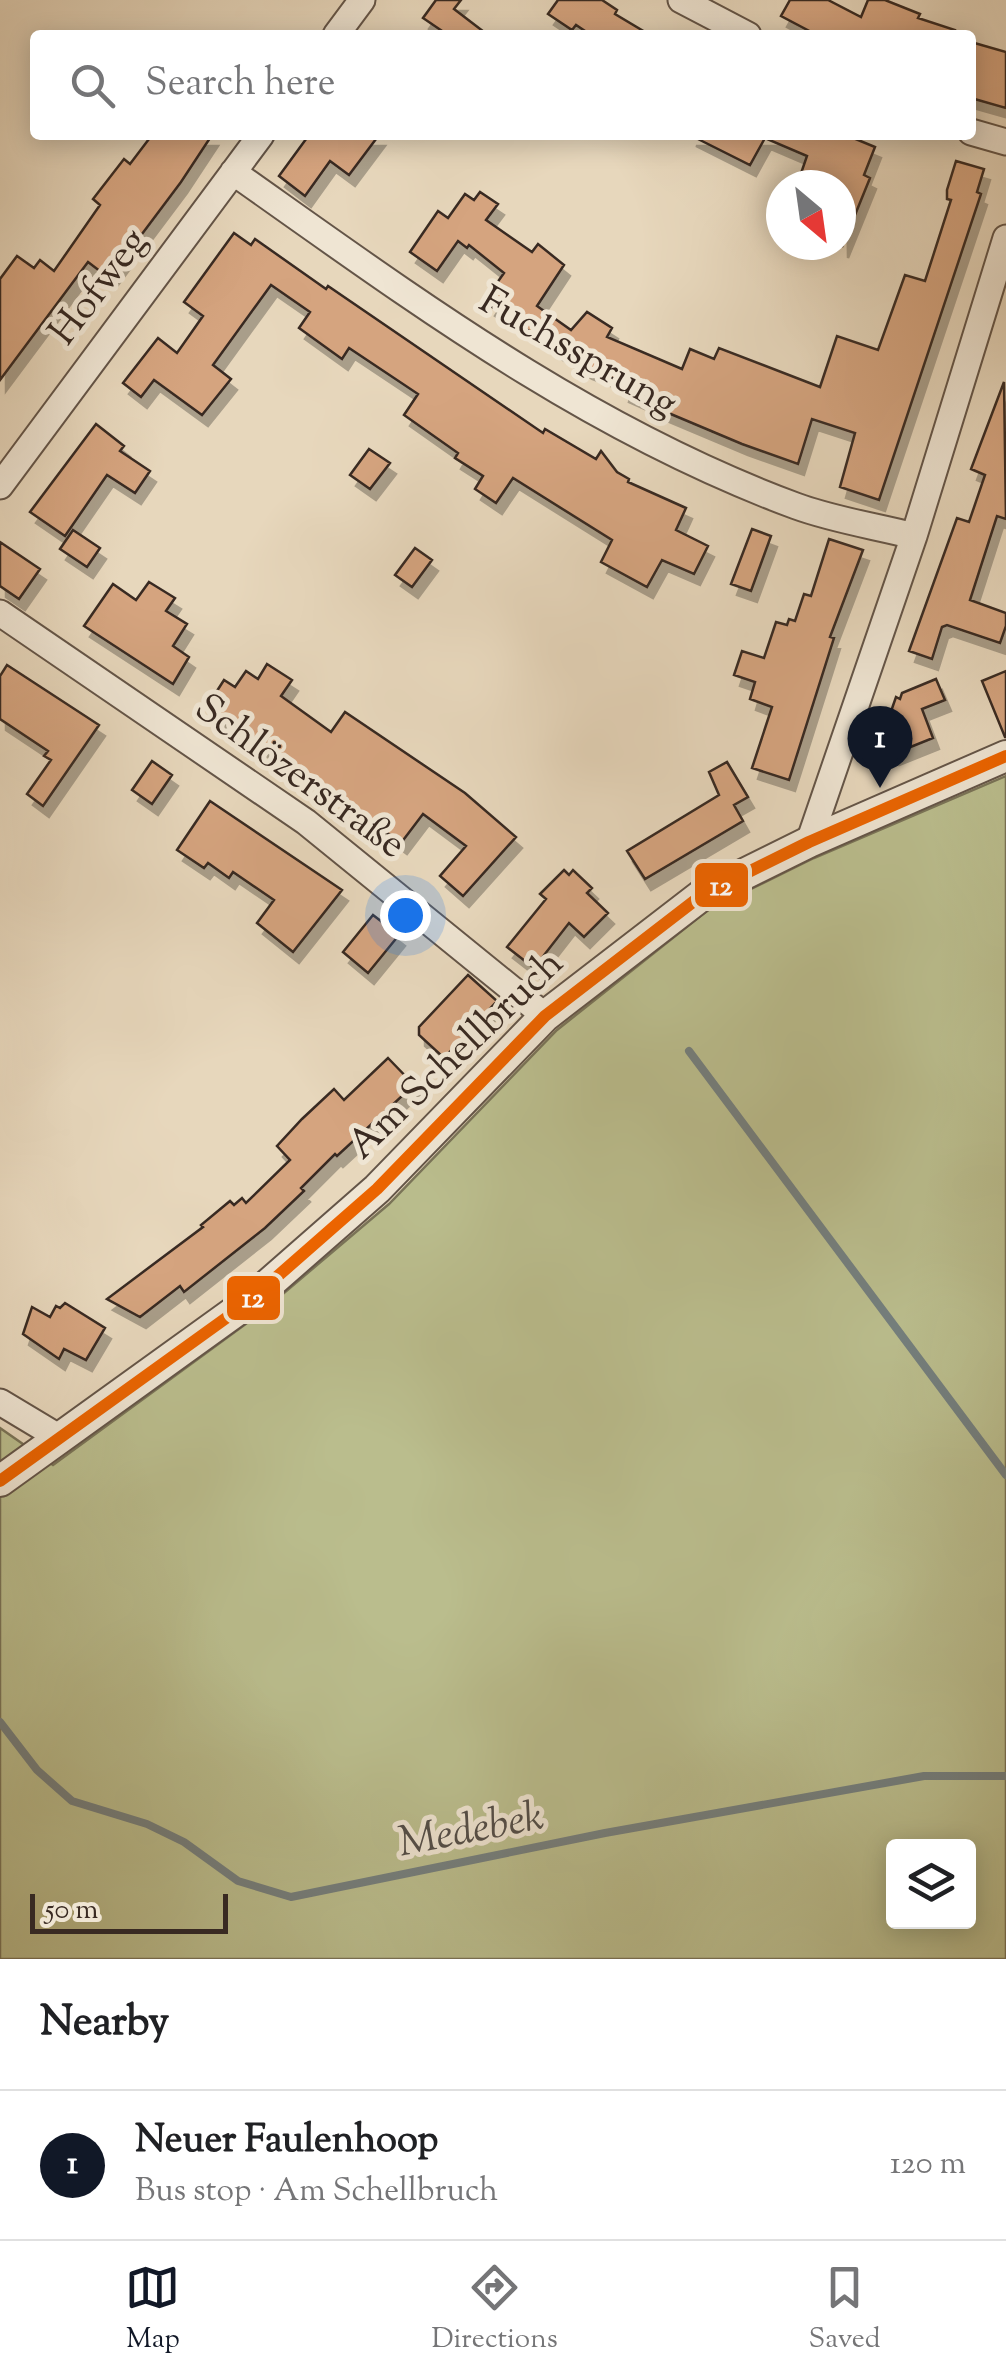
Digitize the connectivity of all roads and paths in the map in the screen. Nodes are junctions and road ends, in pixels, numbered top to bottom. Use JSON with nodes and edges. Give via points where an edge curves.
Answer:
{"nodes":[{"id":1,"x":362,"y":0,"type":"edge"},
{"id":2,"x":682,"y":0,"type":"edge"},
{"id":3,"x":340,"y":30,"type":"edge"},
{"id":4,"x":739,"y":30,"type":"edge"},
{"id":5,"x":976,"y":133,"type":"edge"},
{"id":6,"x":257,"y":140,"type":"edge"},
{"id":7,"x":1006,"y":142,"type":"edge"},
{"id":8,"x":233,"y":172,"type":"junction"},
{"id":9,"x":1006,"y":238,"type":"edge"},
{"id":10,"x":0,"y":486,"type":"edge"},
{"id":11,"x":914,"y":536,"type":"junction"},
{"id":12,"x":0,"y":613,"type":"edge"},
{"id":13,"x":1006,"y":756,"type":"edge"},
{"id":14,"x":809,"y":842,"type":"junction"},
{"id":15,"x":546,"y":1016,"type":"junction"},
{"id":16,"x":0,"y":1402,"type":"edge"},
{"id":17,"x":60,"y":1438,"type":"junction"},
{"id":18,"x":0,"y":1481,"type":"edge"}],
"edges":[{"from":1,"to":3,"type":"street"},
{"from":2,"to":4,"type":"street"},
{"from":5,"to":7,"type":"street"},
{"from":6,"to":8,"type":"street","name":"Hofweg"},
{"from":8,"to":10,"type":"street","name":"Hofweg"},
{"from":8,"to":11,"type":"street","name":"Fuchssprung","via":[[424,307],[602,419],[799,507]]},
{"from":9,"to":11,"type":"street"},
{"from":11,"to":14,"type":"street"},
{"from":12,"to":15,"type":"street","name":"Schlözerstraße","via":[[306,822]]},
{"from":13,"to":14,"type":"street","name":"Am Schellbruch"},
{"from":14,"to":15,"type":"street","name":"Am Schellbruch","via":[[702,894]]},
{"from":15,"to":17,"type":"street","name":"Am Schellbruch","via":[[377,1189],[247,1303]]},
{"from":16,"to":17,"type":"street"},
{"from":17,"to":18,"type":"street","name":"Am Schellbruch"}]}
